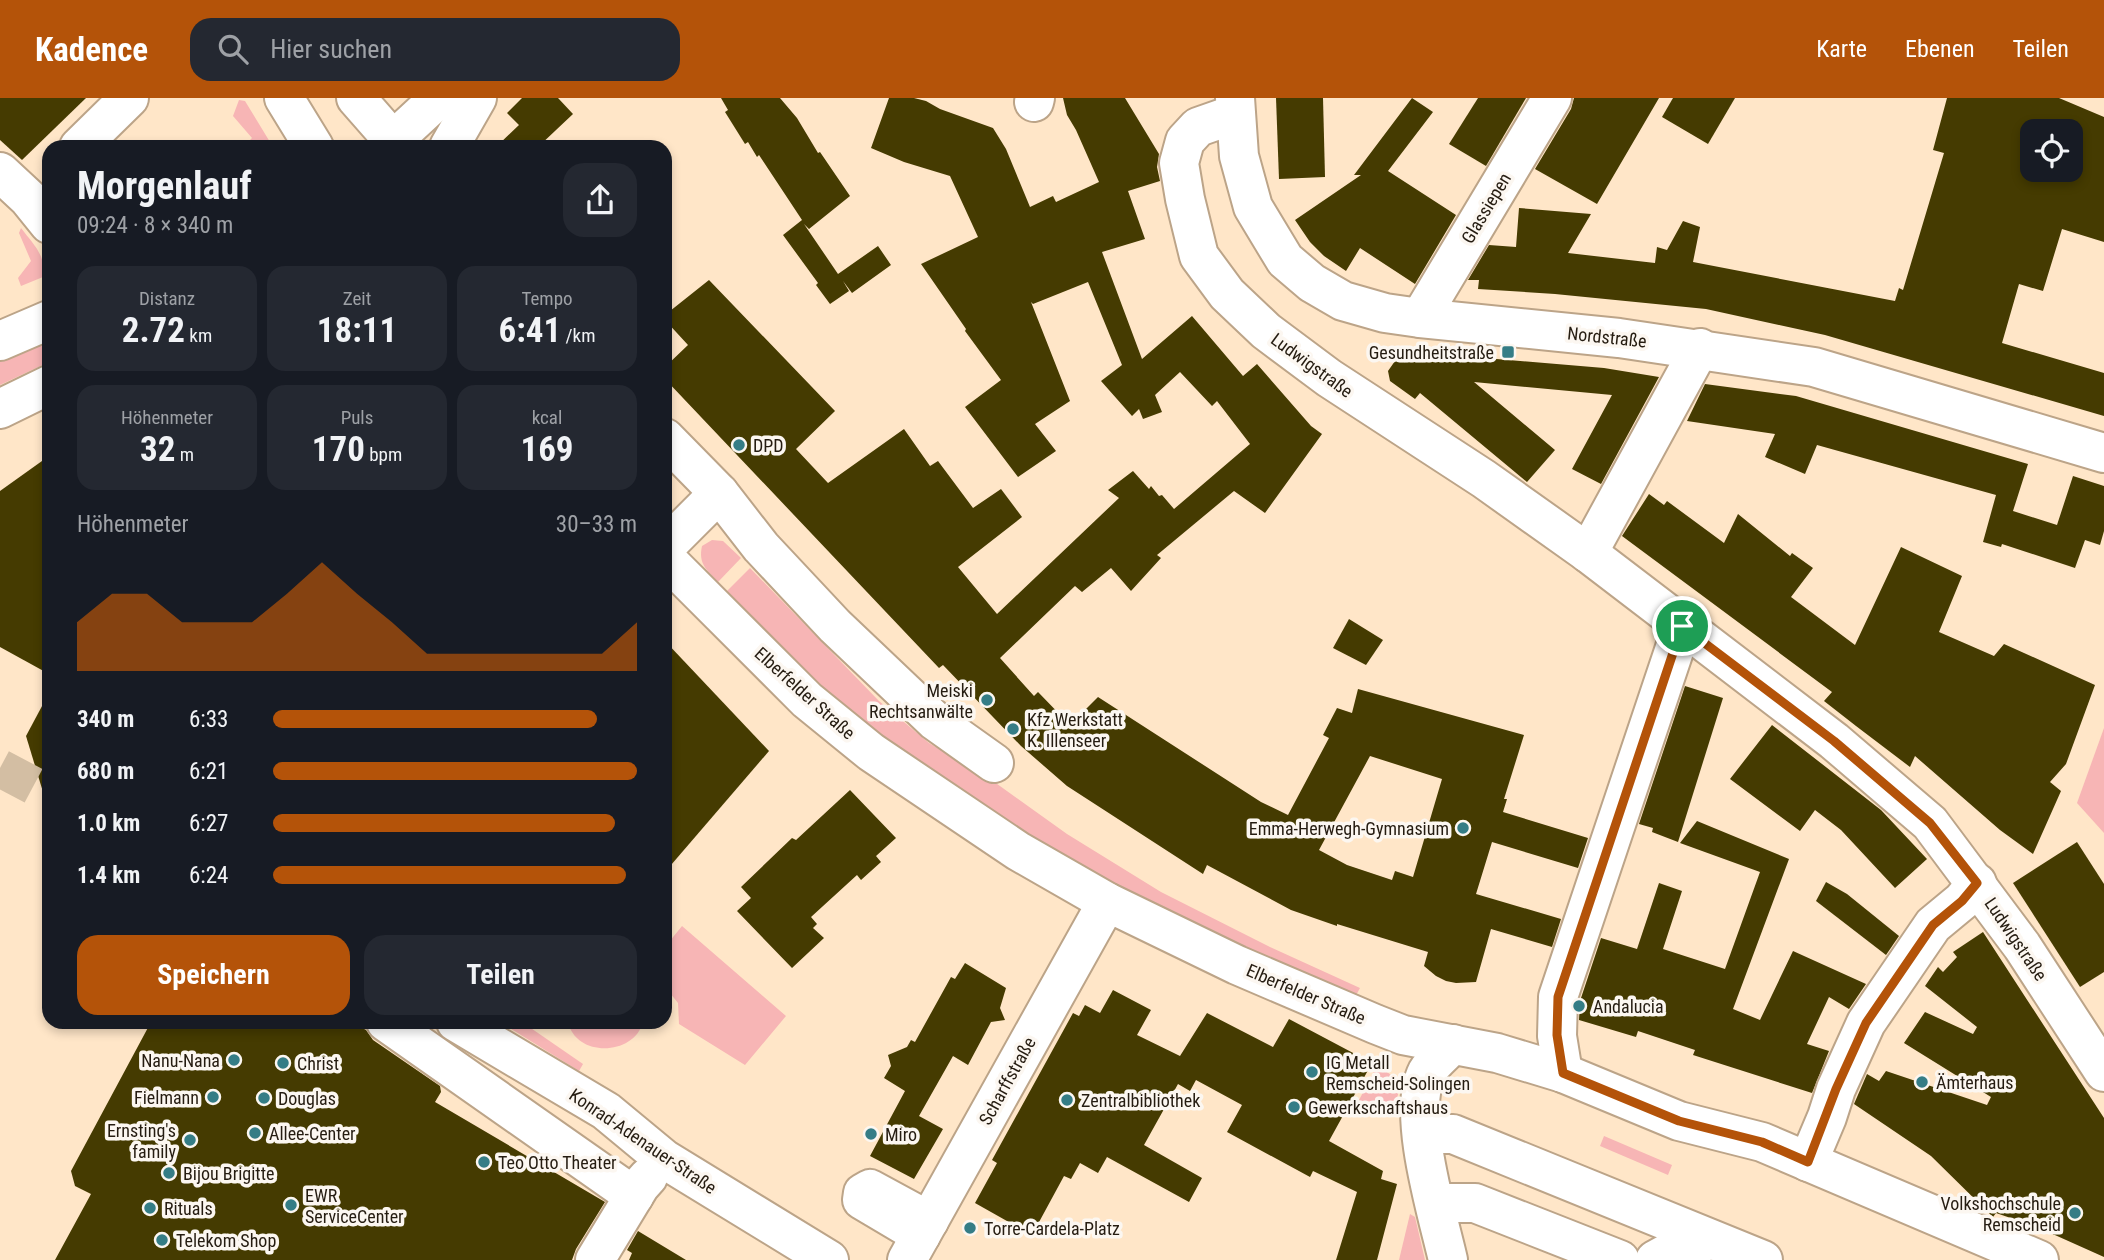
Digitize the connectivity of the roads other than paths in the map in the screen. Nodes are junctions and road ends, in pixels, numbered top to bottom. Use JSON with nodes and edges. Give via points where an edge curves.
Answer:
{"nodes":[{"id":1,"x":129,"y":98,"type":"edge"},
{"id":2,"x":284,"y":98,"type":"edge"},
{"id":3,"x":356,"y":98,"type":"edge"},
{"id":4,"x":439,"y":98,"type":"edge"},
{"id":5,"x":477,"y":98,"type":"edge"},
{"id":6,"x":1552,"y":98,"type":"edge"},
{"id":7,"x":1235,"y":106,"type":"edge"},
{"id":8,"x":86,"y":140,"type":"edge"},
{"id":9,"x":310,"y":140,"type":"edge"},
{"id":10,"x":389,"y":140,"type":"edge"},
{"id":11,"x":398,"y":140,"type":"edge"},
{"id":12,"x":453,"y":140,"type":"edge"},
{"id":13,"x":0,"y":172,"type":"edge"},
{"id":14,"x":42,"y":200,"type":"edge"},
{"id":15,"x":1420,"y":318,"type":"junction"},
{"id":16,"x":42,"y":323,"type":"edge"},
{"id":17,"x":0,"y":341,"type":"edge"},
{"id":18,"x":1700,"y":348,"type":"junction"},
{"id":19,"x":42,"y":388,"type":"edge"},
{"id":20,"x":0,"y":409,"type":"edge"},
{"id":21,"x":672,"y":445,"type":"edge"},
{"id":22,"x":2104,"y":453,"type":"edge"},
{"id":23,"x":719,"y":493,"type":"junction"},
{"id":24,"x":672,"y":540,"type":"edge"},
{"id":25,"x":1588,"y":553,"type":"junction"},
{"id":26,"x":672,"y":565,"type":"edge"},
{"id":27,"x":1682,"y":626,"type":"junction"},
{"id":28,"x":994,"y":763,"type":"dead end"},
{"id":29,"x":1977,"y":883,"type":"junction"},
{"id":30,"x":1107,"y":902,"type":"junction"},
{"id":31,"x":396,"y":1029,"type":"edge"},
{"id":32,"x":468,"y":1029,"type":"edge"},
{"id":33,"x":1454,"y":1044,"type":"junction"},
{"id":34,"x":2104,"y":1072,"type":"edge"},
{"id":35,"x":1563,"y":1073,"type":"junction"},
{"id":36,"x":1422,"y":1134,"type":"junction"},
{"id":37,"x":664,"y":1159,"type":"junction"},
{"id":38,"x":1808,"y":1162,"type":"junction"},
{"id":39,"x":634,"y":1196,"type":"junction"},
{"id":40,"x":1435,"y":1203,"type":"junction"},
{"id":41,"x":919,"y":1239,"type":"edge"},
{"id":42,"x":1712,"y":1240,"type":"junction"},
{"id":43,"x":595,"y":1260,"type":"edge"},
{"id":44,"x":829,"y":1260,"type":"edge"},
{"id":45,"x":1448,"y":1260,"type":"edge"},
{"id":46,"x":1620,"y":1260,"type":"edge"},
{"id":47,"x":1655,"y":1260,"type":"edge"},
{"id":48,"x":1763,"y":1260,"type":"edge"},
{"id":49,"x":2039,"y":1260,"type":"edge"}],
"edges":[{"from":1,"to":8,"type":"street"},
{"from":2,"to":9,"type":"street"},
{"from":3,"to":10,"type":"street"},
{"from":4,"to":11,"type":"street"},
{"from":5,"to":12,"type":"street"},
{"from":6,"to":15,"type":"street","name":"Glassiepen"},
{"from":7,"to":15,"type":"street","name":"Nordstraße","via":[[1239,156],[1253,207],[1285,260],[1343,301]]},
{"from":7,"to":25,"type":"street","name":"Ludwigstraße","via":[[1198,127],[1185,141],[1179,163],[1199,256],[1227,294],[1329,379]]},
{"from":13,"to":14,"type":"street"},
{"from":15,"to":18,"type":"street","name":"Nordstraße"},
{"from":16,"to":17,"type":"street"},
{"from":18,"to":22,"type":"street","name":"Nordstraße","via":[[1814,367]]},
{"from":18,"to":25,"type":"street"},
{"from":19,"to":20,"type":"street"},
{"from":21,"to":23,"type":"street"},
{"from":23,"to":24,"type":"street"},
{"from":23,"to":28,"type":"street","via":[[761,547],[852,643],[935,721]]},
{"from":25,"to":27,"type":"street","name":"Ludwigstraße"},
{"from":26,"to":30,"type":"street","name":"Elberfelder Straße","via":[[807,700],[871,752],[1018,851]]},
{"from":27,"to":29,"type":"street","name":"Ludwigstraße","via":[[1834,741],[1920,814]]},
{"from":27,"to":35,"type":"street","via":[[1558,997]]},
{"from":29,"to":34,"type":"street","name":"Ludwigstraße"},
{"from":29,"to":38,"type":"street","via":[[1933,925],[1866,1023]]},
{"from":30,"to":33,"type":"street","name":"Elberfelder Straße","via":[[1374,1024],[1403,1035]]},
{"from":30,"to":41,"type":"street","name":"Scharffstraße"},
{"from":31,"to":39,"type":"street"},
{"from":32,"to":37,"type":"street","name":"Konrad-Adenauer-Straße","via":[[606,1111]]},
{"from":33,"to":35,"type":"street","name":"Elberfelder Straße"},
{"from":33,"to":36,"type":"street","via":[[1428,1070],[1421,1088]]},
{"from":35,"to":38,"type":"street","name":"Elberfelder Straße","via":[[1679,1121],[1762,1142]]},
{"from":36,"to":40,"type":"street"},
{"from":36,"to":42,"type":"street","via":[[1453,1135]]},
{"from":37,"to":39,"type":"street"},
{"from":37,"to":44,"type":"street","name":"Konrad-Adenauer-Straße"},
{"from":38,"to":49,"type":"street","name":"Elberfelder Straße"},
{"from":39,"to":43,"type":"street"},
{"from":40,"to":45,"type":"street"},
{"from":40,"to":46,"type":"street","via":[[1475,1203]]},
{"from":42,"to":47,"type":"street","via":[[1677,1248]]},
{"from":42,"to":48,"type":"street"}]}
